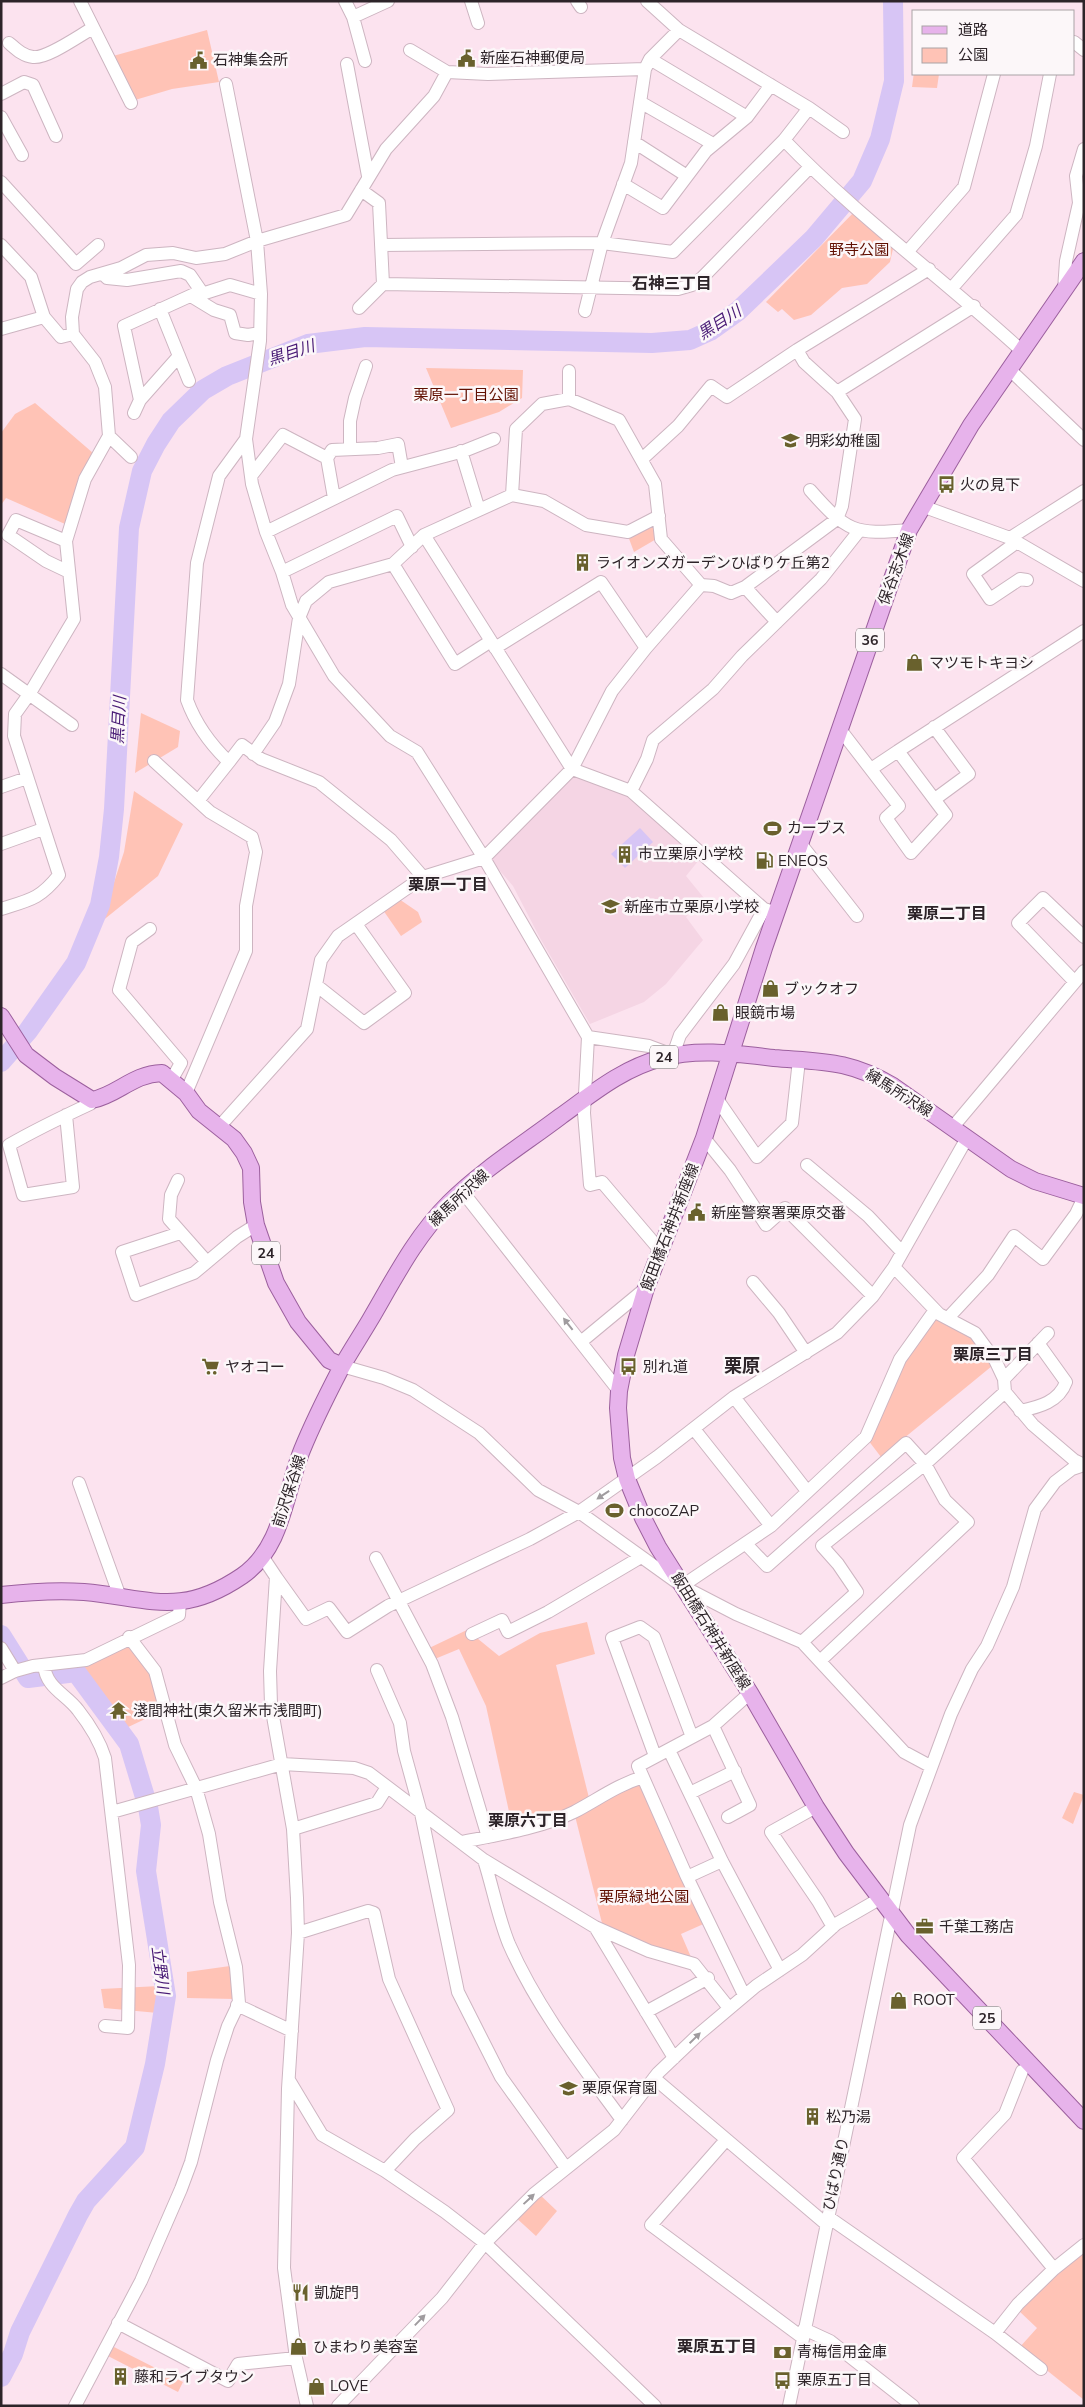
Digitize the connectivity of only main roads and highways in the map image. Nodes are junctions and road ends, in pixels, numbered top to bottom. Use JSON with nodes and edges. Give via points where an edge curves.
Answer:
{"nodes":[{"id":1,"x":1084,"y":261,"type":"edge"},
{"id":2,"x":4,"y":1022,"type":"edge"},
{"id":3,"x":731,"y":1055,"type":"junction"},
{"id":4,"x":1084,"y":1196,"type":"edge"},
{"id":5,"x":342,"y":1366,"type":"junction"},
{"id":6,"x":1,"y":1595,"type":"edge"},
{"id":7,"x":1084,"y":2121,"type":"edge"}],
"edges":[{"from":1,"to":3,"type":"main road","name":"保谷志木線","number":"36","via":[[971,425],[909,530],[800,843],[770,911]]},
{"from":2,"to":5,"type":"main road","number":"24","via":[[26,1055],[92,1100],[147,1073],[162,1073],[234,1139],[251,1168],[256,1225],[276,1283],[298,1322],[329,1360]]},
{"from":3,"to":4,"type":"main road","name":"練馬所沢線","number":"24","via":[[841,1063],[873,1074],[1011,1168],[1035,1181]]},
{"from":3,"to":5,"type":"main road","name":"練馬所沢線","number":"24","via":[[674,1055],[620,1074],[462,1191],[419,1237]]},
{"from":3,"to":7,"type":"main road","name":"飯田橋石神井新座線","number":"25","via":[[704,1138],[646,1288],[626,1355],[619,1391],[619,1436],[627,1479],[651,1532],[682,1586],[846,1853],[908,1935]]},
{"from":5,"to":6,"type":"main road","name":"前沢保谷線","via":[[301,1452],[279,1528],[262,1556],[244,1574],[194,1600],[180,1602],[146,1602],[57,1591]]}]}
